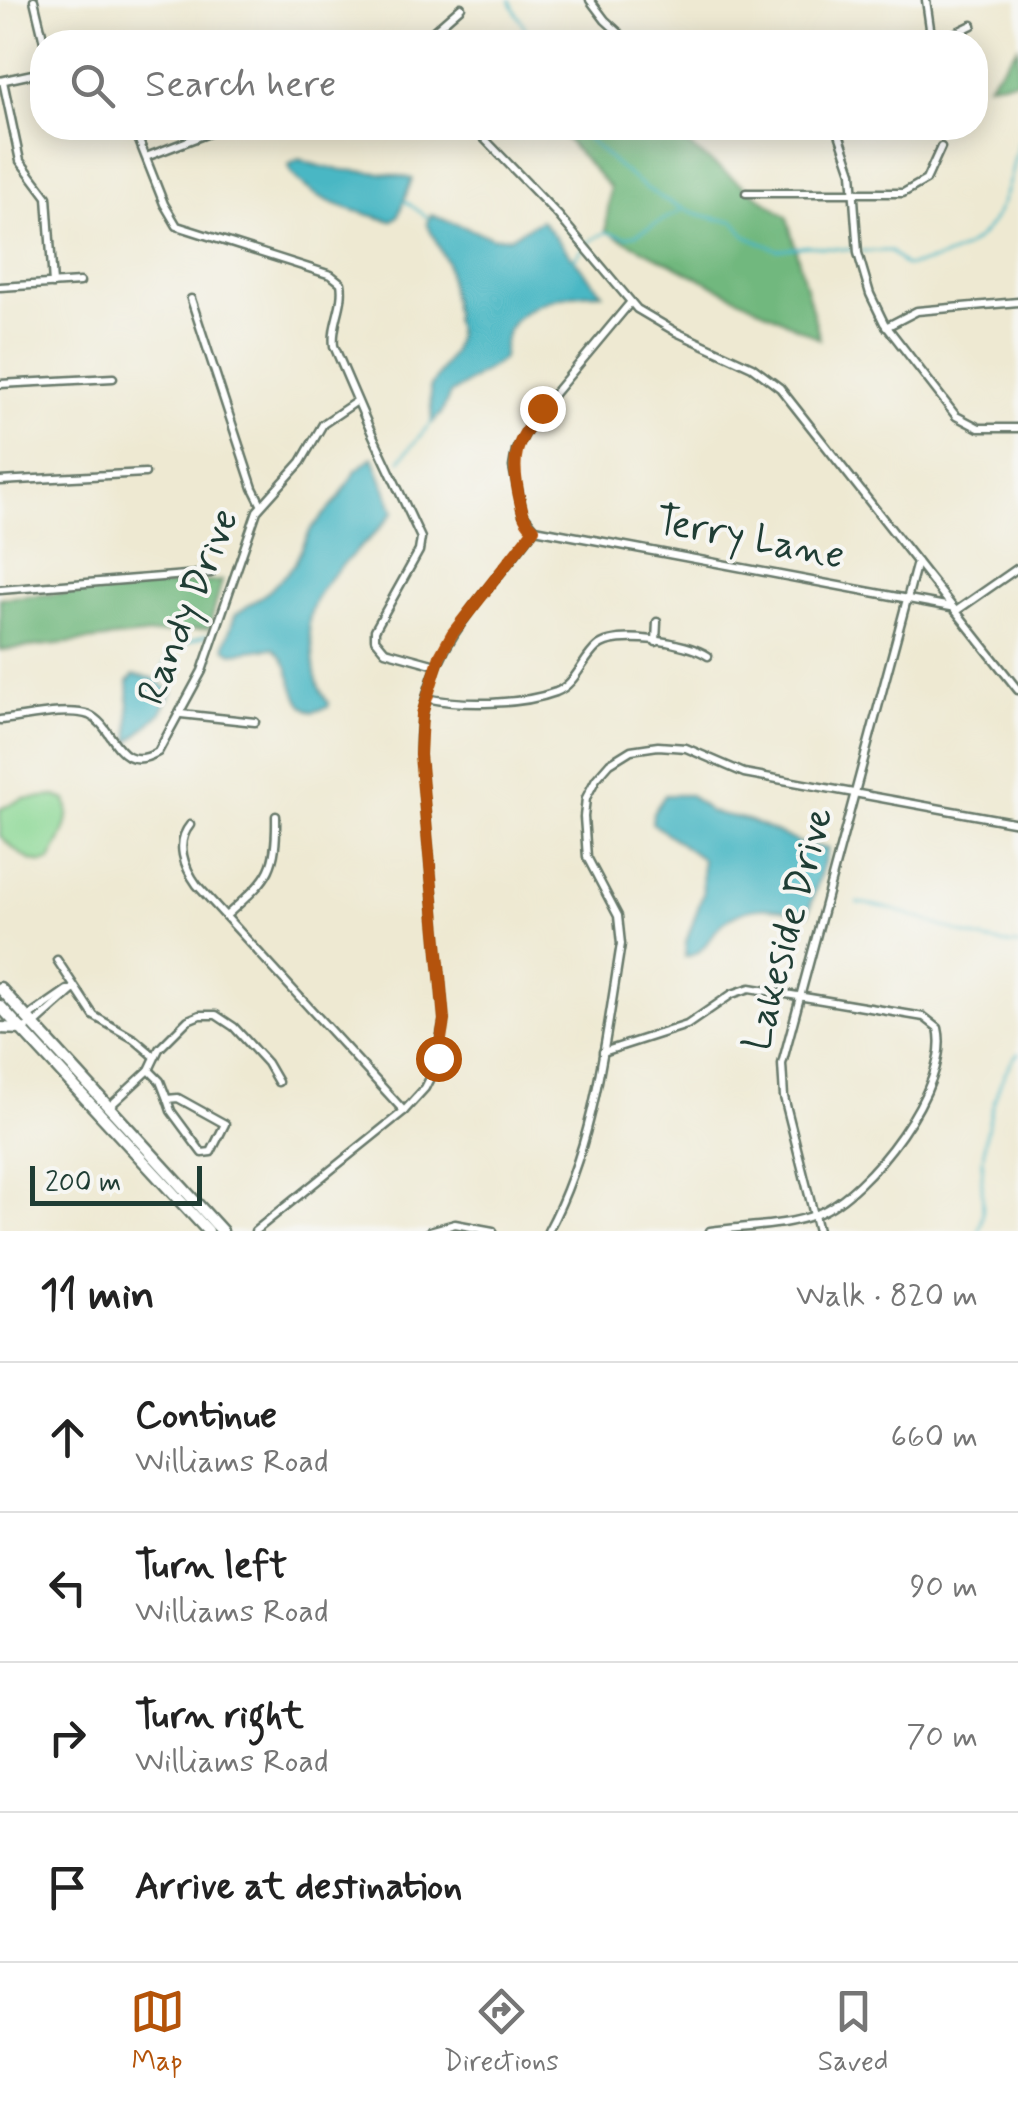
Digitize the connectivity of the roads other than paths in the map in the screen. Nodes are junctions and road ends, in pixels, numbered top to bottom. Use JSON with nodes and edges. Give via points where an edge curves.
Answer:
{"nodes":[{"id":1,"x":34,"y":0,"type":"edge"},
{"id":2,"x":590,"y":0,"type":"edge"},
{"id":3,"x":926,"y":0,"type":"edge"},
{"id":4,"x":461,"y":7,"type":"dead end"},
{"id":5,"x":972,"y":26,"type":"dead end"},
{"id":6,"x":41,"y":30,"type":"edge"},
{"id":7,"x":434,"y":30,"type":"edge"},
{"id":8,"x":615,"y":30,"type":"edge"},
{"id":9,"x":931,"y":30,"type":"edge"},
{"id":10,"x":962,"y":30,"type":"edge"},
{"id":11,"x":30,"y":75,"type":"edge"},
{"id":12,"x":1,"y":81,"type":"edge"},
{"id":13,"x":139,"y":140,"type":"edge"},
{"id":14,"x":191,"y":140,"type":"edge"},
{"id":15,"x":485,"y":140,"type":"edge"},
{"id":16,"x":841,"y":140,"type":"edge"},
{"id":17,"x":941,"y":148,"type":"dead end"},
{"id":18,"x":146,"y":157,"type":"junction"},
{"id":19,"x":746,"y":192,"type":"dead end"},
{"id":20,"x":853,"y":193,"type":"junction"},
{"id":21,"x":80,"y":282,"type":"dead end"},
{"id":22,"x":52,"y":284,"type":"junction"},
{"id":23,"x":0,"y":286,"type":"edge"},
{"id":24,"x":191,"y":299,"type":"dead end"},
{"id":25,"x":1018,"y":302,"type":"edge"},
{"id":26,"x":630,"y":303,"type":"junction"},
{"id":27,"x":886,"y":327,"type":"junction"},
{"id":28,"x":112,"y":378,"type":"dead end"},
{"id":29,"x":0,"y":384,"type":"edge"},
{"id":30,"x":357,"y":401,"type":"junction"},
{"id":31,"x":1018,"y":428,"type":"edge"},
{"id":32,"x":145,"y":474,"type":"dead end"},
{"id":33,"x":0,"y":481,"type":"edge"},
{"id":34,"x":262,"y":504,"type":"junction"},
{"id":35,"x":534,"y":529,"type":"junction"},
{"id":36,"x":917,"y":562,"type":"junction"},
{"id":37,"x":1018,"y":568,"type":"edge"},
{"id":38,"x":211,"y":574,"type":"dead end"},
{"id":39,"x":0,"y":590,"type":"edge"},
{"id":40,"x":907,"y":600,"type":"junction"},
{"id":41,"x":955,"y":610,"type":"junction"},
{"id":42,"x":658,"y":622,"type":"dead end"},
{"id":43,"x":656,"y":642,"type":"junction"},
{"id":44,"x":708,"y":656,"type":"dead end"},
{"id":45,"x":436,"y":666,"type":"junction"},
{"id":46,"x":1018,"y":690,"type":"edge"},
{"id":47,"x":426,"y":698,"type":"junction"},
{"id":48,"x":181,"y":714,"type":"junction"},
{"id":49,"x":0,"y":720,"type":"edge"},
{"id":50,"x":255,"y":722,"type":"dead end"},
{"id":51,"x":856,"y":792,"type":"junction"},
{"id":52,"x":276,"y":816,"type":"dead end"},
{"id":53,"x":1018,"y":824,"type":"edge"},
{"id":54,"x":190,"y":825,"type":"dead end"},
{"id":55,"x":226,"y":916,"type":"junction"},
{"id":56,"x":56,"y":960,"type":"dead end"},
{"id":57,"x":0,"y":988,"type":"edge"},
{"id":58,"x":74,"y":990,"type":"junction"},
{"id":59,"x":800,"y":997,"type":"junction"},
{"id":60,"x":0,"y":1006,"type":"edge"},
{"id":61,"x":6,"y":1018,"type":"edge"},
{"id":62,"x":27,"y":1025,"type":"junction"},
{"id":63,"x":0,"y":1028,"type":"edge"},
{"id":64,"x":602,"y":1053,"type":"junction"},
{"id":65,"x":154,"y":1056,"type":"junction"},
{"id":66,"x":149,"y":1070,"type":"junction"},
{"id":67,"x":278,"y":1082,"type":"dead end"},
{"id":68,"x":167,"y":1099,"type":"junction"},
{"id":69,"x":108,"y":1108,"type":"junction"},
{"id":70,"x":404,"y":1111,"type":"junction"},
{"id":71,"x":814,"y":1215,"type":"junction"},
{"id":72,"x":208,"y":1231,"type":"edge"},
{"id":73,"x":222,"y":1231,"type":"edge"},
{"id":74,"x":254,"y":1231,"type":"edge"},
{"id":75,"x":430,"y":1231,"type":"edge"},
{"id":76,"x":492,"y":1231,"type":"edge"},
{"id":77,"x":548,"y":1231,"type":"edge"},
{"id":78,"x":710,"y":1231,"type":"edge"},
{"id":79,"x":818,"y":1231,"type":"edge"}],
"edges":[{"from":1,"to":6,"type":"street"},
{"from":2,"to":8,"type":"street"},
{"from":3,"to":9,"type":"street"},
{"from":4,"to":7,"type":"street"},
{"from":5,"to":10,"type":"street"},
{"from":11,"to":12,"type":"street"},
{"from":12,"to":22,"type":"street","via":[[20,162],[47,197]]},
{"from":13,"to":18,"type":"street"},
{"from":14,"to":18,"type":"street"},
{"from":15,"to":26,"type":"street"},
{"from":16,"to":20,"type":"street"},
{"from":17,"to":20,"type":"street","via":[[915,189]]},
{"from":18,"to":30,"type":"street","via":[[176,226],[332,275],[342,284],[333,342]]},
{"from":19,"to":20,"type":"street"},
{"from":20,"to":27,"type":"street","via":[[858,253]]},
{"from":21,"to":22,"type":"street"},
{"from":22,"to":23,"type":"street"},
{"from":24,"to":34,"type":"street"},
{"from":25,"to":27,"type":"street","via":[[917,312]]},
{"from":26,"to":35,"type":"street","via":[[542,408],[516,450],[523,514]]},
{"from":26,"to":36,"type":"street","via":[[770,378]]},
{"from":27,"to":31,"type":"street","via":[[956,416],[979,428]]},
{"from":28,"to":29,"type":"street"},
{"from":30,"to":34,"type":"street","name":"Randy Drive","via":[[323,424],[301,462]]},
{"from":30,"to":45,"type":"street","via":[[422,538],[375,640],[391,653]]},
{"from":32,"to":33,"type":"street"},
{"from":34,"to":48,"type":"street","name":"Randy Drive"},
{"from":35,"to":40,"type":"street","name":"Terry Lane"},
{"from":35,"to":45,"type":"street","via":[[452,634]]},
{"from":36,"to":40,"type":"street"},
{"from":36,"to":41,"type":"street"},
{"from":37,"to":41,"type":"street"},
{"from":38,"to":39,"type":"street"},
{"from":40,"to":41,"type":"street","name":"Terry Lane"},
{"from":40,"to":51,"type":"street"},
{"from":41,"to":46,"type":"street"},
{"from":42,"to":43,"type":"street"},
{"from":43,"to":44,"type":"street","via":[[692,646]]},
{"from":43,"to":47,"type":"street","via":[[606,641],[552,693],[464,704]]},
{"from":45,"to":47,"type":"street"},
{"from":47,"to":70,"type":"street","via":[[420,755],[444,1020],[434,1070]]},
{"from":48,"to":49,"type":"street","name":"Randy Drive","via":[[161,750],[143,758],[123,752],[88,715]]},
{"from":48,"to":50,"type":"street"},
{"from":51,"to":53,"type":"street"},
{"from":51,"to":59,"type":"street","name":"Lakeside Drive"},
{"from":51,"to":64,"type":"street","name":"Lakeside Drive","via":[[744,773],[672,746],[631,750],[602,770],[584,817],[590,867],[621,930]]},
{"from":52,"to":55,"type":"street","via":[[271,870]]},
{"from":54,"to":55,"type":"street","via":[[182,838],[185,863]]},
{"from":55,"to":70,"type":"street"},
{"from":56,"to":58,"type":"street"},
{"from":57,"to":62,"type":"main road"},
{"from":58,"to":62,"type":"street"},
{"from":58,"to":65,"type":"street","via":[[94,1016]]},
{"from":59,"to":64,"type":"street","via":[[743,989],[686,1024]]},
{"from":59,"to":71,"type":"street","name":"Lakeside Drive","via":[[782,1073]]},
{"from":59,"to":71,"type":"street","via":[[924,1017],[940,1034],[935,1071],[898,1142],[865,1178]]},
{"from":60,"to":61,"type":"main road"},
{"from":61,"to":62,"type":"main road"},
{"from":62,"to":63,"type":"main road"},
{"from":62,"to":69,"type":"main road"},
{"from":62,"to":72,"type":"main road"},
{"from":64,"to":77,"type":"street","name":"Lakeside Drive","via":[[582,1153]]},
{"from":65,"to":66,"type":"street"},
{"from":65,"to":67,"type":"street","via":[[188,1020],[216,1015]]},
{"from":66,"to":68,"type":"street"},
{"from":66,"to":69,"type":"street"},
{"from":68,"to":68,"type":"street","via":[[202,1153],[211,1152],[225,1124],[182,1099]]},
{"from":69,"to":73,"type":"main road"},
{"from":70,"to":74,"type":"street"},
{"from":71,"to":78,"type":"street"},
{"from":71,"to":79,"type":"street","name":"Lakeside Drive"},
{"from":75,"to":76,"type":"street","via":[[456,1224]]}]}
